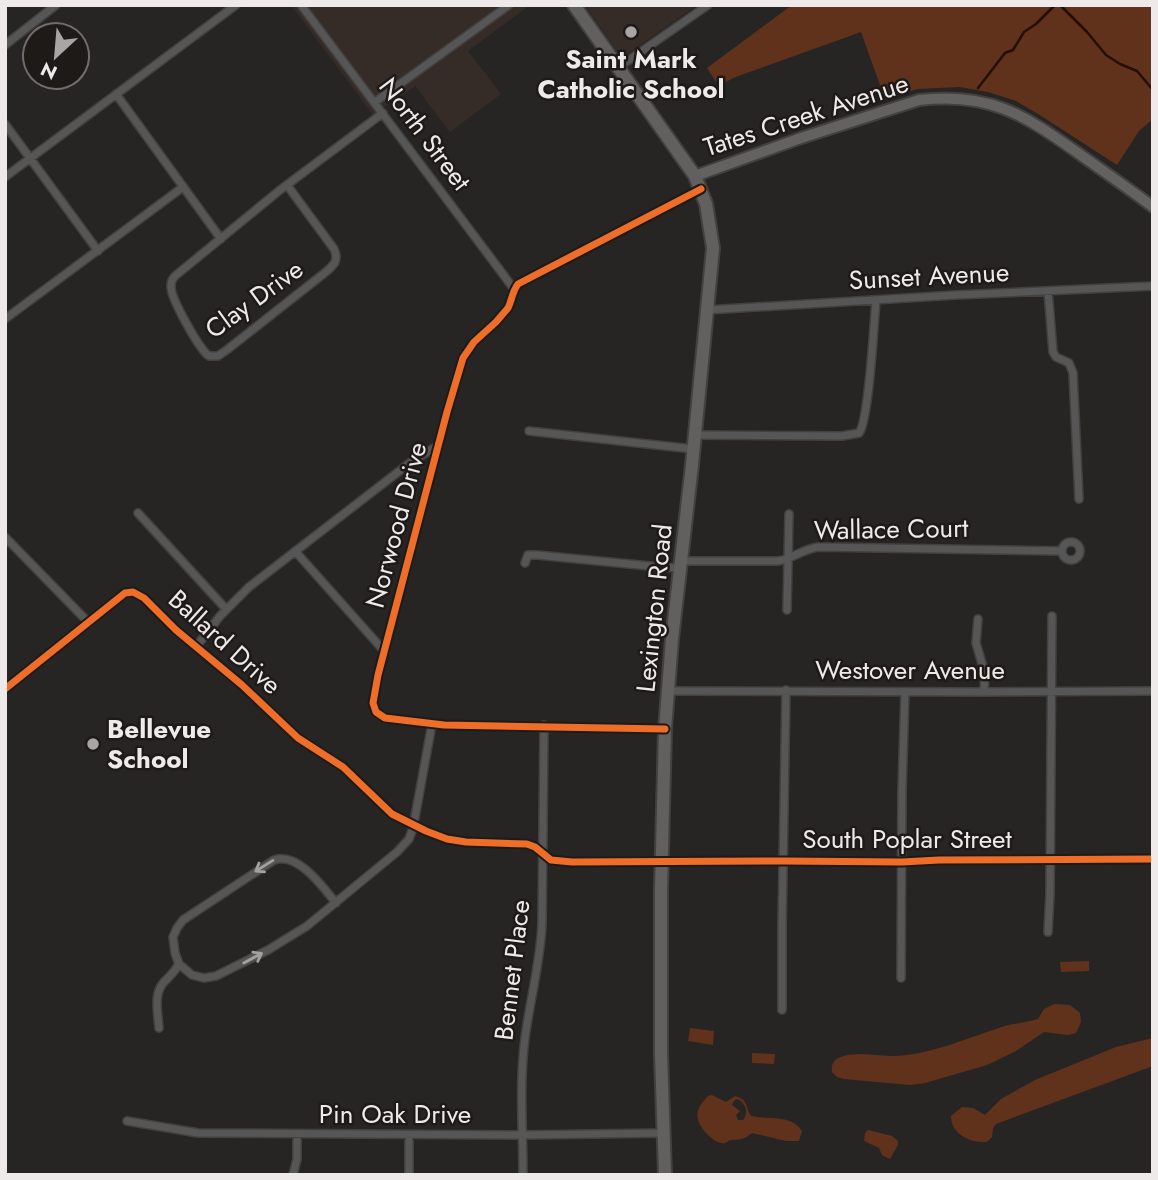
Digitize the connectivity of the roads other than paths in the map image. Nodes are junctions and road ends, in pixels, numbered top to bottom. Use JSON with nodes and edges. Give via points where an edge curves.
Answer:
{"nodes":[{"id":1,"x":56,"y":5,"type":"edge"},
{"id":2,"x":236,"y":5,"type":"edge"},
{"id":3,"x":302,"y":5,"type":"edge"},
{"id":4,"x":509,"y":5,"type":"edge"},
{"id":5,"x":574,"y":5,"type":"edge"},
{"id":6,"x":708,"y":5,"type":"edge"},
{"id":7,"x":5,"y":45,"type":"edge"},
{"id":8,"x":619,"y":67,"type":"junction"},
{"id":9,"x":116,"y":94,"type":"junction"},
{"id":10,"x":375,"y":102,"type":"junction"},
{"id":11,"x":383,"y":113,"type":"junction"},
{"id":12,"x":5,"y":124,"type":"edge"},
{"id":13,"x":30,"y":158,"type":"junction"},
{"id":14,"x":695,"y":176,"type":"junction"},
{"id":15,"x":5,"y":177,"type":"edge"},
{"id":16,"x":287,"y":185,"type":"junction"},
{"id":17,"x":183,"y":187,"type":"junction"},
{"id":18,"x":701,"y":189,"type":"junction"},
{"id":19,"x":1153,"y":207,"type":"edge"},
{"id":20,"x":221,"y":239,"type":"junction"},
{"id":21,"x":99,"y":251,"type":"junction"},
{"id":22,"x":1153,"y":286,"type":"edge"},
{"id":23,"x":514,"y":289,"type":"junction"},
{"id":24,"x":1048,"y":291,"type":"junction"},
{"id":25,"x":876,"y":300,"type":"junction"},
{"id":26,"x":707,"y":310,"type":"junction"},
{"id":27,"x":5,"y":319,"type":"edge"},
{"id":28,"x":529,"y":432,"type":"dead end"},
{"id":29,"x":695,"y":435,"type":"junction"},
{"id":30,"x":439,"y":445,"type":"junction"},
{"id":31,"x":694,"y":449,"type":"junction"},
{"id":32,"x":1079,"y":499,"type":"dead end"},
{"id":33,"x":138,"y":513,"type":"dead end"},
{"id":34,"x":789,"y":514,"type":"dead end"},
{"id":35,"x":5,"y":537,"type":"edge"},
{"id":36,"x":295,"y":551,"type":"junction"},
{"id":37,"x":1062,"y":551,"type":"dead end"},
{"id":38,"x":787,"y":559,"type":"junction"},
{"id":39,"x":525,"y":563,"type":"dead end"},
{"id":40,"x":681,"y":564,"type":"junction"},
{"id":41,"x":226,"y":609,"type":"junction"},
{"id":42,"x":787,"y":610,"type":"dead end"},
{"id":43,"x":1052,"y":616,"type":"dead end"},
{"id":44,"x":978,"y":620,"type":"dead end"},
{"id":45,"x":89,"y":623,"type":"junction"},
{"id":46,"x":196,"y":647,"type":"junction"},
{"id":47,"x":385,"y":652,"type":"junction"},
{"id":48,"x":5,"y":690,"type":"edge"},
{"id":49,"x":786,"y":690,"type":"junction"},
{"id":50,"x":668,"y":691,"type":"junction"},
{"id":51,"x":1052,"y":691,"type":"junction"},
{"id":52,"x":1153,"y":691,"type":"edge"},
{"id":53,"x":905,"y":692,"type":"junction"},
{"id":54,"x":984,"y":692,"type":"junction"},
{"id":55,"x":432,"y":724,"type":"junction"},
{"id":56,"x":544,"y":725,"type":"junction"},
{"id":57,"x":665,"y":729,"type":"junction"},
{"id":58,"x":414,"y":824,"type":"junction"},
{"id":59,"x":543,"y":855,"type":"junction"},
{"id":60,"x":1153,"y":859,"type":"edge"},
{"id":61,"x":1050,"y":860,"type":"junction"},
{"id":62,"x":784,"y":861,"type":"junction"},
{"id":63,"x":662,"y":862,"type":"junction"},
{"id":64,"x":902,"y":862,"type":"junction"},
{"id":65,"x":336,"y":903,"type":"junction"},
{"id":66,"x":1048,"y":932,"type":"dead end"},
{"id":67,"x":179,"y":964,"type":"junction"},
{"id":68,"x":901,"y":978,"type":"dead end"},
{"id":69,"x":782,"y":1010,"type":"dead end"},
{"id":70,"x":159,"y":1028,"type":"dead end"},
{"id":71,"x":127,"y":1121,"type":"dead end"},
{"id":72,"x":663,"y":1133,"type":"junction"},
{"id":73,"x":297,"y":1134,"type":"junction"},
{"id":74,"x":409,"y":1135,"type":"junction"},
{"id":75,"x":523,"y":1135,"type":"junction"},
{"id":76,"x":293,"y":1175,"type":"edge"},
{"id":77,"x":409,"y":1175,"type":"edge"},
{"id":78,"x":523,"y":1175,"type":"edge"},
{"id":79,"x":665,"y":1175,"type":"edge"}],
"edges":[{"from":1,"to":7,"type":"street"},
{"from":2,"to":9,"type":"street"},
{"from":3,"to":10,"type":"street","name":"North Street"},
{"from":4,"to":10,"type":"street"},
{"from":5,"to":8,"type":"main road","name":"Lexington Road"},
{"from":6,"to":8,"type":"street"},
{"from":8,"to":14,"type":"main road","name":"Lexington Road"},
{"from":9,"to":13,"type":"street"},
{"from":9,"to":17,"type":"street"},
{"from":10,"to":11,"type":"street","name":"North Street"},
{"from":11,"to":16,"type":"street","name":"Clay Drive"},
{"from":11,"to":23,"type":"street","name":"North Street"},
{"from":12,"to":13,"type":"street"},
{"from":13,"to":15,"type":"street"},
{"from":13,"to":21,"type":"street"},
{"from":14,"to":18,"type":"main road","name":"Lexington Road"},
{"from":14,"to":19,"type":"main road","name":"Tates Creek Avenue","via":[[919,100],[962,98],[1024,117]]},
{"from":16,"to":20,"type":"street","name":"Clay Drive"},
{"from":16,"to":20,"type":"street","name":"Clay Drive","via":[[334,249],[335,263],[228,349],[212,356],[199,346],[170,287],[175,276]]},
{"from":17,"to":20,"type":"street"},
{"from":17,"to":21,"type":"street"},
{"from":18,"to":23,"type":"street","name":"Norwood Drive"},
{"from":18,"to":26,"type":"main road","name":"Lexington Road","via":[[713,247]]},
{"from":21,"to":27,"type":"street"},
{"from":22,"to":24,"type":"street","name":"Sunset Avenue"},
{"from":23,"to":30,"type":"street","name":"Norwood Drive","via":[[508,308],[463,358]]},
{"from":24,"to":25,"type":"street","name":"Sunset Avenue"},
{"from":24,"to":32,"type":"street","via":[[1053,352],[1069,363],[1073,373]]},
{"from":25,"to":26,"type":"street","name":"Sunset Avenue"},
{"from":25,"to":29,"type":"street","via":[[866,411],[859,433]]},
{"from":26,"to":29,"type":"main road","name":"Lexington Road"},
{"from":28,"to":31,"type":"street"},
{"from":29,"to":31,"type":"main road","name":"Lexington Road"},
{"from":30,"to":36,"type":"street"},
{"from":30,"to":47,"type":"street","name":"Norwood Drive"},
{"from":31,"to":40,"type":"main road","name":"Lexington Road"},
{"from":33,"to":41,"type":"street"},
{"from":34,"to":38,"type":"street"},
{"from":35,"to":45,"type":"street"},
{"from":36,"to":41,"type":"street"},
{"from":36,"to":47,"type":"street"},
{"from":37,"to":38,"type":"street","name":"Wallace Court","via":[[818,547]]},
{"from":38,"to":40,"type":"street","name":"Wallace Court"},
{"from":38,"to":42,"type":"street"},
{"from":39,"to":40,"type":"street","name":"Wallace Court","via":[[528,555],[537,555],[660,567]]},
{"from":40,"to":50,"type":"main road","name":"Lexington Road"},
{"from":41,"to":46,"type":"street"},
{"from":43,"to":51,"type":"street"},
{"from":44,"to":54,"type":"street","via":[[976,643],[985,674]]},
{"from":45,"to":46,"type":"street","name":"Ballard Drive","via":[[125,593],[133,592]]},
{"from":45,"to":48,"type":"street","name":"Ballard Drive"},
{"from":46,"to":58,"type":"street","name":"Ballard Drive","via":[[298,738],[344,767],[387,810]]},
{"from":47,"to":55,"type":"street","name":"Norwood Drive","via":[[373,698],[376,712],[386,718]]},
{"from":49,"to":50,"type":"street","name":"Westover Avenue"},
{"from":49,"to":53,"type":"street","name":"Westover Avenue"},
{"from":49,"to":62,"type":"street"},
{"from":50,"to":57,"type":"main road","name":"Lexington Road"},
{"from":51,"to":52,"type":"street","name":"Westover Avenue"},
{"from":51,"to":54,"type":"street","name":"Westover Avenue"},
{"from":51,"to":61,"type":"street"},
{"from":53,"to":54,"type":"street","name":"Westover Avenue"},
{"from":53,"to":64,"type":"street"},
{"from":55,"to":56,"type":"street","name":"Norwood Drive"},
{"from":55,"to":58,"type":"street"},
{"from":56,"to":57,"type":"street","name":"Norwood Drive"},
{"from":56,"to":59,"type":"street","name":"Bennet Place"},
{"from":57,"to":63,"type":"main road","name":"Lexington Road"},
{"from":58,"to":59,"type":"street","name":"Ballard Drive","via":[[447,839],[527,844]]},
{"from":58,"to":65,"type":"street","via":[[409,839],[397,852]]},
{"from":59,"to":63,"type":"street","name":"South Poplar Street","via":[[555,861]]},
{"from":59,"to":75,"type":"street","name":"Bennet Place","via":[[541,948],[523,1058]]},
{"from":60,"to":61,"type":"street","name":"South Poplar Street"},
{"from":61,"to":64,"type":"street","name":"South Poplar Street"},
{"from":61,"to":66,"type":"street"},
{"from":62,"to":63,"type":"street","name":"South Poplar Street"},
{"from":62,"to":64,"type":"street","name":"South Poplar Street"},
{"from":62,"to":69,"type":"street"},
{"from":63,"to":72,"type":"main road","name":"Lexington Road"},
{"from":64,"to":68,"type":"street"},
{"from":67,"to":65,"type":"street","one_way":true,"via":[[192,975],[216,976],[292,936]]},
{"from":65,"to":67,"type":"street","one_way":true,"via":[[297,862],[274,860],[180,924],[173,943]]},
{"from":67,"to":70,"type":"street","via":[[159,989]]},
{"from":71,"to":73,"type":"street","name":"Pin Oak Drive","via":[[198,1133]]},
{"from":72,"to":75,"type":"street","name":"Pin Oak Drive"},
{"from":72,"to":79,"type":"main road","name":"Lexington Road"},
{"from":73,"to":74,"type":"street","name":"Pin Oak Drive"},
{"from":73,"to":76,"type":"street"},
{"from":74,"to":75,"type":"street","name":"Pin Oak Drive"},
{"from":74,"to":77,"type":"street"},
{"from":75,"to":78,"type":"street","name":"Bennet Place"}]}
